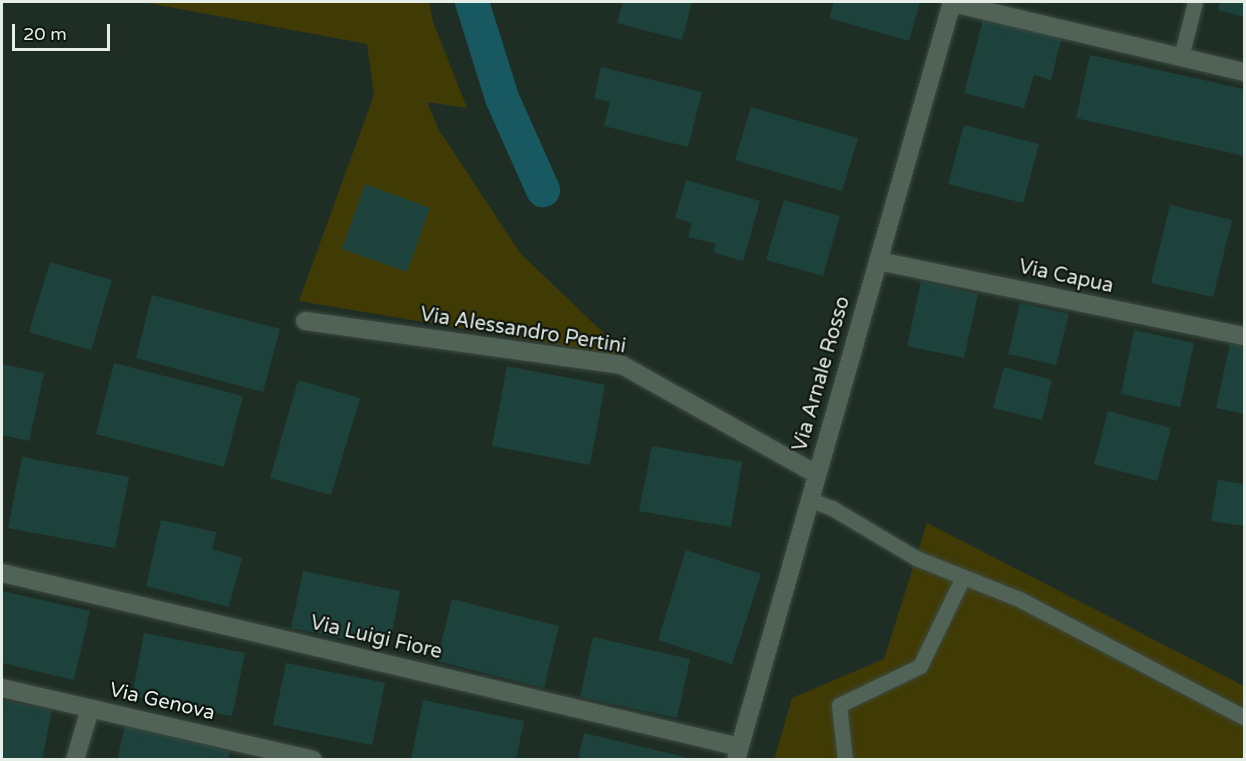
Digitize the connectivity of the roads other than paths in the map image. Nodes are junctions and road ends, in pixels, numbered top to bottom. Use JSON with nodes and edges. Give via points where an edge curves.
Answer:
{"nodes":[{"id":1,"x":952,"y":2,"type":"edge"},
{"id":2,"x":1195,"y":2,"type":"edge"},
{"id":3,"x":1181,"y":57,"type":"junction"},
{"id":4,"x":1245,"y":72,"type":"edge"},
{"id":5,"x":878,"y":261,"type":"junction"},
{"id":6,"x":305,"y":321,"type":"dead end"},
{"id":7,"x":1245,"y":336,"type":"edge"},
{"id":8,"x":816,"y":474,"type":"junction"},
{"id":9,"x":808,"y":499,"type":"junction"},
{"id":10,"x":2,"y":573,"type":"edge"},
{"id":11,"x":963,"y":577,"type":"junction"},
{"id":12,"x":2,"y":688,"type":"edge"},
{"id":13,"x":90,"y":709,"type":"junction"},
{"id":14,"x":1245,"y":717,"type":"edge"},
{"id":15,"x":738,"y":753,"type":"edge"},
{"id":16,"x":75,"y":759,"type":"edge"},
{"id":17,"x":313,"y":759,"type":"edge"},
{"id":18,"x":845,"y":759,"type":"edge"}],
"edges":[{"from":1,"to":3,"type":"street"},
{"from":1,"to":5,"type":"street","name":"Via Arnale Rosso"},
{"from":2,"to":3,"type":"lane"},
{"from":3,"to":4,"type":"street"},
{"from":5,"to":7,"type":"street","name":"Via Capua"},
{"from":5,"to":8,"type":"street","name":"Via Arnale Rosso"},
{"from":6,"to":8,"type":"street","name":"Via Alessandro Pertini","via":[[622,365]]},
{"from":8,"to":9,"type":"street","name":"Via Arnale Rosso"},
{"from":9,"to":11,"type":"lane","via":[[832,508],[916,558]]},
{"from":9,"to":15,"type":"street","name":"Via Arnale Rosso"},
{"from":10,"to":15,"type":"street","name":"Via Luigi Fiore"},
{"from":11,"to":14,"type":"lane","via":[[1019,599]]},
{"from":11,"to":18,"type":"lane","via":[[920,666],[839,705]]},
{"from":12,"to":13,"type":"street","name":"Via Genova"},
{"from":13,"to":16,"type":"street"},
{"from":13,"to":17,"type":"street","name":"Via Genova"}]}
